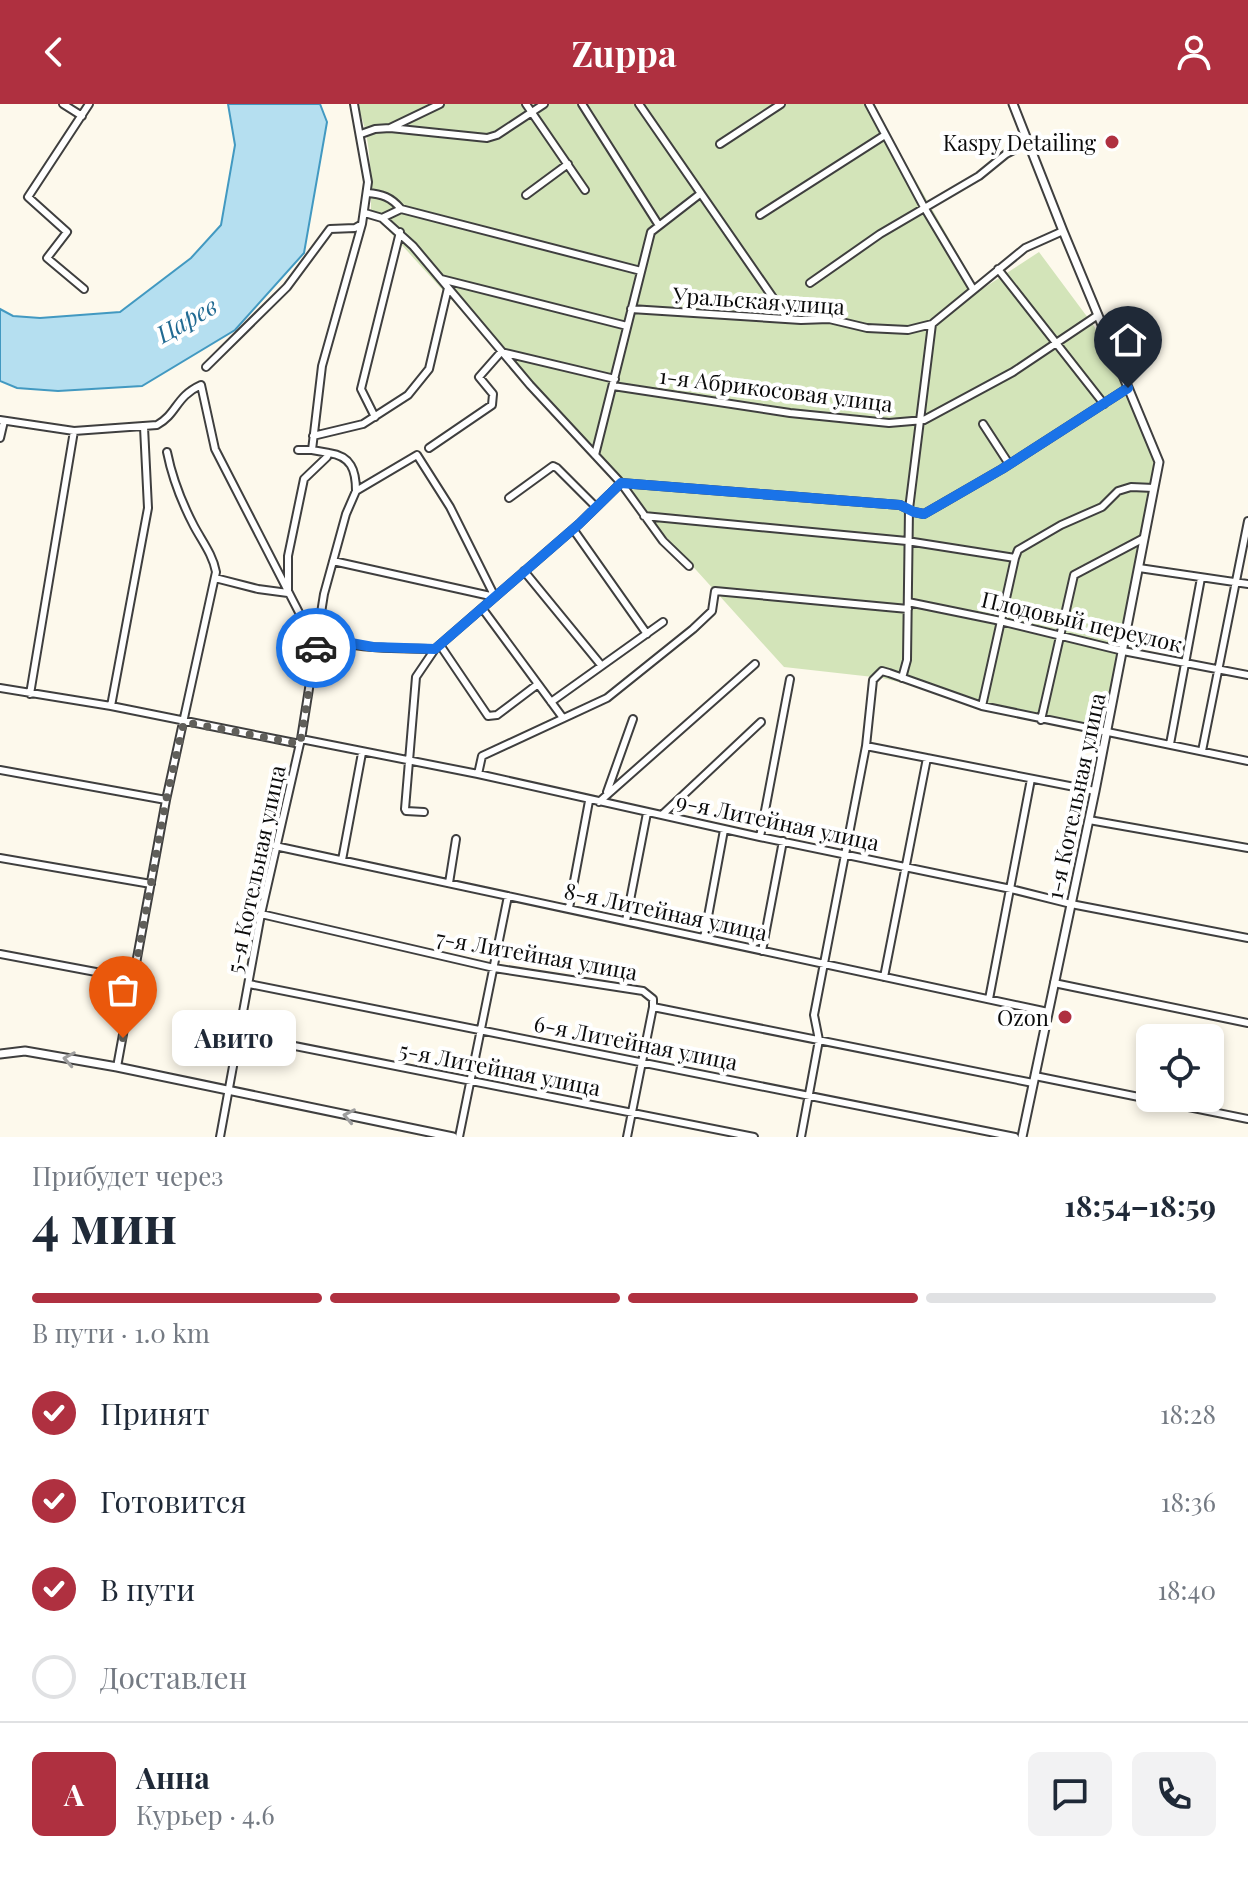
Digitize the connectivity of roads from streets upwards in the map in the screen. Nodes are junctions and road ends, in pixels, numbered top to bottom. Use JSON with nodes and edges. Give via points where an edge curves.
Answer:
{"nodes":[{"id":1,"x":63,"y":104,"type":"edge"},
{"id":2,"x":89,"y":104,"type":"edge"},
{"id":3,"x":354,"y":104,"type":"edge"},
{"id":4,"x":440,"y":104,"type":"edge"},
{"id":5,"x":526,"y":104,"type":"edge"},
{"id":6,"x":544,"y":104,"type":"edge"},
{"id":7,"x":582,"y":104,"type":"edge"},
{"id":8,"x":639,"y":104,"type":"edge"},
{"id":9,"x":781,"y":104,"type":"edge"},
{"id":10,"x":869,"y":104,"type":"edge"},
{"id":11,"x":1013,"y":104,"type":"edge"},
{"id":12,"x":530,"y":113,"type":"junction"},
{"id":13,"x":82,"y":116,"type":"junction"},
{"id":14,"x":390,"y":128,"type":"junction"},
{"id":15,"x":361,"y":134,"type":"junction"},
{"id":16,"x":885,"y":135,"type":"junction"},
{"id":17,"x":1029,"y":142,"type":"junction"},
{"id":18,"x":720,"y":144,"type":"dead end"},
{"id":19,"x":568,"y":164,"type":"junction"},
{"id":20,"x":585,"y":190,"type":"dead end"},
{"id":21,"x":367,"y":193,"type":"junction"},
{"id":22,"x":700,"y":194,"type":"junction"},
{"id":23,"x":526,"y":195,"type":"dead end"},
{"id":24,"x":924,"y":207,"type":"junction"},
{"id":25,"x":401,"y":209,"type":"junction"},
{"id":26,"x":365,"y":213,"type":"junction"},
{"id":27,"x":760,"y":215,"type":"dead end"},
{"id":28,"x":382,"y":218,"type":"junction"},
{"id":29,"x":362,"y":224,"type":"junction"},
{"id":30,"x":658,"y":224,"type":"junction"},
{"id":31,"x":1063,"y":231,"type":"junction"},
{"id":32,"x":400,"y":232,"type":"junction"},
{"id":33,"x":998,"y":269,"type":"junction"},
{"id":34,"x":641,"y":271,"type":"junction"},
{"id":35,"x":441,"y":279,"type":"junction"},
{"id":36,"x":810,"y":283,"type":"dead end"},
{"id":37,"x":448,"y":288,"type":"junction"},
{"id":38,"x":84,"y":289,"type":"dead end"},
{"id":39,"x":973,"y":289,"type":"junction"},
{"id":40,"x":631,"y":309,"type":"junction"},
{"id":41,"x":1098,"y":315,"type":"junction"},
{"id":42,"x":787,"y":318,"type":"junction"},
{"id":43,"x":932,"y":324,"type":"junction"},
{"id":44,"x":627,"y":326,"type":"junction"},
{"id":45,"x":1058,"y":344,"type":"junction"},
{"id":46,"x":501,"y":352,"type":"junction"},
{"id":47,"x":206,"y":367,"type":"dead end"},
{"id":48,"x":614,"y":382,"type":"junction"},
{"id":49,"x":1128,"y":388,"type":"junction"},
{"id":50,"x":1104,"y":404,"type":"junction"},
{"id":51,"x":375,"y":417,"type":"junction"},
{"id":52,"x":2,"y":421,"type":"edge"},
{"id":53,"x":918,"y":421,"type":"junction"},
{"id":54,"x":983,"y":424,"type":"dead end"},
{"id":55,"x":144,"y":427,"type":"junction"},
{"id":56,"x":74,"y":431,"type":"junction"},
{"id":57,"x":313,"y":436,"type":"junction"},
{"id":58,"x":0,"y":438,"type":"edge"},
{"id":59,"x":429,"y":448,"type":"dead end"},
{"id":60,"x":298,"y":450,"type":"dead end"},
{"id":61,"x":312,"y":450,"type":"junction"},
{"id":62,"x":167,"y":452,"type":"dead end"},
{"id":63,"x":329,"y":453,"type":"junction"},
{"id":64,"x":595,"y":455,"type":"junction"},
{"id":65,"x":1009,"y":464,"type":"junction"},
{"id":66,"x":621,"y":483,"type":"junction"},
{"id":67,"x":1154,"y":488,"type":"junction"},
{"id":68,"x":356,"y":491,"type":"junction"},
{"id":69,"x":509,"y":498,"type":"dead end"},
{"id":70,"x":596,"y":507,"type":"junction"},
{"id":71,"x":909,"y":509,"type":"junction"},
{"id":72,"x":644,"y":516,"type":"junction"},
{"id":73,"x":1248,"y":521,"type":"edge"},
{"id":74,"x":573,"y":529,"type":"junction"},
{"id":75,"x":1144,"y":538,"type":"junction"},
{"id":76,"x":907,"y":541,"type":"junction"},
{"id":77,"x":1015,"y":558,"type":"junction"},
{"id":78,"x":333,"y":561,"type":"junction"},
{"id":79,"x":689,"y":566,"type":"dead end"},
{"id":80,"x":1139,"y":568,"type":"junction"},
{"id":81,"x":524,"y":571,"type":"junction"},
{"id":82,"x":215,"y":578,"type":"junction"},
{"id":83,"x":1201,"y":578,"type":"junction"},
{"id":84,"x":1235,"y":582,"type":"junction"},
{"id":85,"x":1248,"y":584,"type":"edge"},
{"id":86,"x":288,"y":593,"type":"junction"},
{"id":87,"x":495,"y":597,"type":"junction"},
{"id":88,"x":908,"y":606,"type":"junction"},
{"id":89,"x":482,"y":608,"type":"junction"},
{"id":90,"x":1001,"y":621,"type":"junction"},
{"id":91,"x":663,"y":622,"type":"dead end"},
{"id":92,"x":647,"y":634,"type":"junction"},
{"id":93,"x":1060,"y":636,"type":"junction"},
{"id":94,"x":318,"y":637,"type":"junction"},
{"id":95,"x":437,"y":647,"type":"junction"},
{"id":96,"x":1123,"y":651,"type":"junction"},
{"id":97,"x":1186,"y":662,"type":"junction"},
{"id":98,"x":755,"y":664,"type":"dead end"},
{"id":99,"x":601,"y":665,"type":"junction"},
{"id":100,"x":1218,"y":669,"type":"junction"},
{"id":101,"x":1248,"y":675,"type":"edge"},
{"id":102,"x":902,"y":678,"type":"junction"},
{"id":103,"x":790,"y":679,"type":"dead end"},
{"id":104,"x":538,"y":684,"type":"junction"},
{"id":105,"x":0,"y":688,"type":"edge"},
{"id":106,"x":30,"y":694,"type":"junction"},
{"id":107,"x":551,"y":702,"type":"junction"},
{"id":108,"x":111,"y":706,"type":"junction"},
{"id":109,"x":982,"y":706,"type":"junction"},
{"id":110,"x":563,"y":718,"type":"junction"},
{"id":111,"x":633,"y":719,"type":"dead end"},
{"id":112,"x":1041,"y":720,"type":"junction"},
{"id":113,"x":184,"y":722,"type":"junction"},
{"id":114,"x":761,"y":722,"type":"dead end"},
{"id":115,"x":1107,"y":730,"type":"junction"},
{"id":116,"x":300,"y":742,"type":"junction"},
{"id":117,"x":1170,"y":744,"type":"junction"},
{"id":118,"x":866,"y":746,"type":"junction"},
{"id":119,"x":1202,"y":751,"type":"junction"},
{"id":120,"x":362,"y":753,"type":"junction"},
{"id":121,"x":927,"y":758,"type":"junction"},
{"id":122,"x":408,"y":759,"type":"junction"},
{"id":123,"x":1248,"y":761,"type":"edge"},
{"id":124,"x":0,"y":770,"type":"edge"},
{"id":125,"x":478,"y":774,"type":"junction"},
{"id":126,"x":1031,"y":779,"type":"junction"},
{"id":127,"x":1095,"y":791,"type":"junction"},
{"id":128,"x":606,"y":796,"type":"junction"},
{"id":129,"x":166,"y":800,"type":"junction"},
{"id":130,"x":589,"y":801,"type":"junction"},
{"id":131,"x":599,"y":802,"type":"junction"},
{"id":132,"x":424,"y":812,"type":"dead end"},
{"id":133,"x":647,"y":813,"type":"junction"},
{"id":134,"x":663,"y":814,"type":"junction"},
{"id":135,"x":1089,"y":820,"type":"junction"},
{"id":136,"x":724,"y":830,"type":"junction"},
{"id":137,"x":760,"y":837,"type":"junction"},
{"id":138,"x":456,"y":839,"type":"dead end"},
{"id":139,"x":783,"y":841,"type":"junction"},
{"id":140,"x":275,"y":846,"type":"junction"},
{"id":141,"x":1248,"y":848,"type":"edge"},
{"id":142,"x":844,"y":853,"type":"junction"},
{"id":143,"x":0,"y":858,"type":"edge"},
{"id":144,"x":342,"y":860,"type":"junction"},
{"id":145,"x":904,"y":866,"type":"junction"},
{"id":146,"x":449,"y":883,"type":"junction"},
{"id":147,"x":151,"y":884,"type":"junction"},
{"id":148,"x":1011,"y":889,"type":"junction"},
{"id":149,"x":508,"y":896,"type":"junction"},
{"id":150,"x":1071,"y":904,"type":"junction"},
{"id":151,"x":569,"y":908,"type":"junction"},
{"id":152,"x":261,"y":914,"type":"junction"},
{"id":153,"x":626,"y":921,"type":"junction"},
{"id":154,"x":704,"y":938,"type":"junction"},
{"id":155,"x":1248,"y":938,"type":"edge"},
{"id":156,"x":762,"y":951,"type":"junction"},
{"id":157,"x":0,"y":954,"type":"edge"},
{"id":158,"x":823,"y":964,"type":"junction"},
{"id":159,"x":494,"y":968,"type":"junction"},
{"id":160,"x":884,"y":977,"type":"junction"},
{"id":161,"x":133,"y":979,"type":"junction"},
{"id":162,"x":1054,"y":983,"type":"junction"},
{"id":163,"x":249,"y":984,"type":"junction"},
{"id":164,"x":989,"y":999,"type":"junction"},
{"id":165,"x":653,"y":1007,"type":"junction"},
{"id":166,"x":1048,"y":1012,"type":"junction"},
{"id":167,"x":1248,"y":1023,"type":"edge"},
{"id":168,"x":481,"y":1030,"type":"junction"},
{"id":169,"x":239,"y":1035,"type":"junction"},
{"id":170,"x":819,"y":1040,"type":"junction"},
{"id":171,"x":0,"y":1054,"type":"edge"},
{"id":172,"x":642,"y":1062,"type":"junction"},
{"id":173,"x":117,"y":1067,"type":"junction"},
{"id":174,"x":1034,"y":1079,"type":"junction"},
{"id":175,"x":471,"y":1080,"type":"junction"},
{"id":176,"x":228,"y":1091,"type":"junction"},
{"id":177,"x":808,"y":1094,"type":"junction"},
{"id":178,"x":632,"y":1113,"type":"junction"},
{"id":179,"x":1248,"y":1119,"type":"edge"},
{"id":180,"x":220,"y":1137,"type":"edge"},
{"id":181,"x":453,"y":1137,"type":"edge"},
{"id":182,"x":459,"y":1137,"type":"edge"},
{"id":183,"x":627,"y":1137,"type":"edge"},
{"id":184,"x":754,"y":1137,"type":"edge"},
{"id":185,"x":801,"y":1137,"type":"edge"},
{"id":186,"x":1015,"y":1137,"type":"edge"},
{"id":187,"x":1022,"y":1137,"type":"edge"}],
"edges":[{"from":1,"to":13,"type":"street"},
{"from":2,"to":13,"type":"street"},
{"from":3,"to":15,"type":"street"},
{"from":4,"to":14,"type":"street"},
{"from":5,"to":12,"type":"street"},
{"from":6,"to":12,"type":"street"},
{"from":7,"to":30,"type":"street"},
{"from":8,"to":22,"type":"street"},
{"from":9,"to":18,"type":"street"},
{"from":10,"to":16,"type":"street"},
{"from":11,"to":17,"type":"street"},
{"from":12,"to":14,"type":"street","via":[[487,138]]},
{"from":12,"to":19,"type":"street"},
{"from":13,"to":38,"type":"street","via":[[28,197],[67,232],[47,258]]},
{"from":14,"to":15,"type":"street"},
{"from":15,"to":21,"type":"street"},
{"from":16,"to":24,"type":"street"},
{"from":16,"to":27,"type":"street"},
{"from":17,"to":24,"type":"street"},
{"from":17,"to":31,"type":"street"},
{"from":19,"to":20,"type":"street"},
{"from":19,"to":23,"type":"street"},
{"from":21,"to":25,"type":"street","via":[[393,199]]},
{"from":21,"to":26,"type":"street"},
{"from":22,"to":30,"type":"street"},
{"from":22,"to":42,"type":"street"},
{"from":24,"to":36,"type":"street"},
{"from":24,"to":39,"type":"street"},
{"from":25,"to":28,"type":"street"},
{"from":25,"to":34,"type":"street"},
{"from":26,"to":28,"type":"street"},
{"from":26,"to":29,"type":"street"},
{"from":28,"to":32,"type":"street"},
{"from":29,"to":47,"type":"street","via":[[330,229],[287,287]]},
{"from":29,"to":57,"type":"street","via":[[322,366]]},
{"from":30,"to":34,"type":"street"},
{"from":31,"to":33,"type":"street","via":[[1025,248]]},
{"from":31,"to":41,"type":"street"},
{"from":32,"to":35,"type":"street"},
{"from":32,"to":51,"type":"street","via":[[361,389]]},
{"from":33,"to":39,"type":"street"},
{"from":33,"to":45,"type":"street"},
{"from":34,"to":40,"type":"street"},
{"from":35,"to":37,"type":"street"},
{"from":35,"to":44,"type":"street"},
{"from":37,"to":46,"type":"street"},
{"from":37,"to":51,"type":"street","via":[[429,369],[408,395]]},
{"from":39,"to":43,"type":"street"},
{"from":40,"to":42,"type":"street","name":"Уральская улица"},
{"from":40,"to":44,"type":"street"},
{"from":41,"to":45,"type":"street","name":"1-я Абрикосовая улица"},
{"from":41,"to":49,"type":"street"},
{"from":42,"to":43,"type":"street","name":"Уральская улица","via":[[908,330]]},
{"from":43,"to":53,"type":"street"},
{"from":44,"to":48,"type":"street"},
{"from":45,"to":50,"type":"street"},
{"from":45,"to":53,"type":"street","name":"1-я Абрикосовая улица"},
{"from":46,"to":48,"type":"street","name":"1-я Абрикосовая улица"},
{"from":46,"to":59,"type":"street","via":[[479,377],[493,394],[492,405]]},
{"from":46,"to":64,"type":"street"},
{"from":48,"to":53,"type":"street","name":"1-я Абрикосовая улица","via":[[790,413]]},
{"from":48,"to":64,"type":"street"},
{"from":49,"to":50,"type":"street"},
{"from":49,"to":67,"type":"street","name":"1-я Котельная улица","via":[[1159,462]]},
{"from":50,"to":65,"type":"street"},
{"from":51,"to":57,"type":"street"},
{"from":52,"to":56,"type":"street"},
{"from":52,"to":58,"type":"street"},
{"from":53,"to":71,"type":"street"},
{"from":54,"to":65,"type":"street"},
{"from":55,"to":56,"type":"street"},
{"from":55,"to":86,"type":"street","via":[[166,420],[185,393],[201,385],[215,449]]},
{"from":55,"to":108,"type":"street","via":[[148,508]]},
{"from":56,"to":106,"type":"street"},
{"from":57,"to":61,"type":"street"},
{"from":60,"to":61,"type":"street"},
{"from":61,"to":63,"type":"street"},
{"from":62,"to":82,"type":"street","via":[[189,516],[213,559]]},
{"from":63,"to":68,"type":"street","via":[[349,462]]},
{"from":63,"to":86,"type":"street","via":[[304,479],[288,556]]},
{"from":64,"to":66,"type":"street"},
{"from":65,"to":71,"type":"street","via":[[924,514]]},
{"from":66,"to":70,"type":"street"},
{"from":66,"to":71,"type":"street"},
{"from":66,"to":72,"type":"street"},
{"from":67,"to":75,"type":"street","name":"1-я Котельная улица"},
{"from":67,"to":77,"type":"street","via":[[1118,491],[1102,507],[1018,550]]},
{"from":68,"to":78,"type":"street","name":"5-я Котельная улица"},
{"from":68,"to":87,"type":"street","via":[[417,455]]},
{"from":69,"to":70,"type":"street","via":[[553,466]]},
{"from":70,"to":74,"type":"street"},
{"from":71,"to":76,"type":"street"},
{"from":72,"to":76,"type":"street"},
{"from":72,"to":79,"type":"street"},
{"from":73,"to":84,"type":"street"},
{"from":74,"to":81,"type":"street"},
{"from":74,"to":92,"type":"street"},
{"from":75,"to":80,"type":"street","name":"1-я Котельная улица"},
{"from":75,"to":93,"type":"street","via":[[1074,575]]},
{"from":76,"to":77,"type":"street"},
{"from":76,"to":88,"type":"street"},
{"from":77,"to":90,"type":"street"},
{"from":78,"to":87,"type":"street"},
{"from":78,"to":94,"type":"street","name":"5-я Котельная улица"},
{"from":80,"to":83,"type":"street"},
{"from":80,"to":96,"type":"street","name":"1-я Котельная улица"},
{"from":81,"to":87,"type":"street"},
{"from":81,"to":99,"type":"street"},
{"from":82,"to":86,"type":"street"},
{"from":82,"to":113,"type":"street"},
{"from":83,"to":84,"type":"street"},
{"from":83,"to":97,"type":"street"},
{"from":84,"to":85,"type":"street"},
{"from":84,"to":100,"type":"street"},
{"from":86,"to":94,"type":"street","via":[[307,628]]},
{"from":87,"to":89,"type":"street"},
{"from":88,"to":90,"type":"street","name":"Плодовый переулок"},
{"from":88,"to":102,"type":"street"},
{"from":88,"to":110,"type":"street","name":"Плодовый переулок","via":[[715,591],[712,611],[662,656],[607,698]]},
{"from":89,"to":95,"type":"street"},
{"from":89,"to":104,"type":"street"},
{"from":90,"to":93,"type":"street","name":"Плодовый переулок"},
{"from":90,"to":109,"type":"street"},
{"from":91,"to":92,"type":"street"},
{"from":92,"to":99,"type":"street"},
{"from":93,"to":96,"type":"street","name":"Плодовый переулок"},
{"from":93,"to":112,"type":"street"},
{"from":94,"to":95,"type":"street","via":[[373,647]]},
{"from":94,"to":116,"type":"street","name":"5-я Котельная улица"},
{"from":95,"to":104,"type":"street","via":[[488,716],[497,715]]},
{"from":95,"to":122,"type":"street","via":[[416,677]]},
{"from":96,"to":97,"type":"street","name":"Плодовый переулок"},
{"from":96,"to":115,"type":"street","name":"1-я Котельная улица"},
{"from":97,"to":100,"type":"street","name":"Плодовый переулок"},
{"from":97,"to":117,"type":"street"},
{"from":98,"to":128,"type":"street"},
{"from":99,"to":107,"type":"street"},
{"from":100,"to":101,"type":"street","name":"Плодовый переулок"},
{"from":100,"to":119,"type":"street"},
{"from":102,"to":109,"type":"street"},
{"from":102,"to":118,"type":"street","via":[[882,671],[873,680]]},
{"from":103,"to":137,"type":"street"},
{"from":104,"to":107,"type":"street"},
{"from":105,"to":106,"type":"street","name":"9-я Литейная улица"},
{"from":106,"to":108,"type":"street","name":"9-я Литейная улица"},
{"from":107,"to":110,"type":"street"},
{"from":108,"to":113,"type":"street","name":"9-я Литейная улица"},
{"from":109,"to":112,"type":"street"},
{"from":110,"to":125,"type":"street","via":[[482,756]]},
{"from":111,"to":128,"type":"street"},
{"from":112,"to":115,"type":"street"},
{"from":113,"to":116,"type":"street","name":"9-я Литейная улица"},
{"from":113,"to":129,"type":"street"},
{"from":114,"to":134,"type":"street"},
{"from":115,"to":117,"type":"street"},
{"from":115,"to":127,"type":"street","name":"1-я Котельная улица"},
{"from":116,"to":120,"type":"street","name":"9-я Литейная улица"},
{"from":116,"to":140,"type":"street","name":"5-я Котельная улица"},
{"from":117,"to":119,"type":"street"},
{"from":118,"to":121,"type":"street"},
{"from":118,"to":142,"type":"street"},
{"from":119,"to":123,"type":"street"},
{"from":120,"to":122,"type":"street","name":"9-я Литейная улица"},
{"from":120,"to":144,"type":"street"},
{"from":121,"to":126,"type":"street"},
{"from":121,"to":145,"type":"street"},
{"from":122,"to":125,"type":"street","name":"9-я Литейная улица"},
{"from":122,"to":132,"type":"street","via":[[405,809]]},
{"from":124,"to":129,"type":"street"},
{"from":125,"to":130,"type":"street","name":"9-я Литейная улица"},
{"from":126,"to":127,"type":"street"},
{"from":126,"to":148,"type":"street"},
{"from":127,"to":135,"type":"street","name":"1-я Котельная улица"},
{"from":128,"to":131,"type":"street"},
{"from":129,"to":147,"type":"street"},
{"from":130,"to":131,"type":"street","name":"9-я Литейная улица"},
{"from":130,"to":151,"type":"street"},
{"from":131,"to":133,"type":"street","name":"9-я Литейная улица"},
{"from":133,"to":134,"type":"street","name":"9-я Литейная улица"},
{"from":133,"to":153,"type":"street"},
{"from":134,"to":136,"type":"street","name":"9-я Литейная улица"},
{"from":135,"to":141,"type":"street"},
{"from":135,"to":150,"type":"street","name":"1-я Котельная улица"},
{"from":136,"to":137,"type":"street","name":"9-я Литейная улица"},
{"from":136,"to":154,"type":"street"},
{"from":137,"to":139,"type":"street","name":"9-я Литейная улица"},
{"from":138,"to":146,"type":"street"},
{"from":139,"to":142,"type":"street","name":"9-я Литейная улица"},
{"from":139,"to":156,"type":"street"},
{"from":140,"to":144,"type":"street","name":"8-я Литейная улица"},
{"from":140,"to":152,"type":"street","name":"5-я Котельная улица"},
{"from":142,"to":145,"type":"street","name":"9-я Литейная улица"},
{"from":142,"to":158,"type":"street"},
{"from":143,"to":147,"type":"street"},
{"from":144,"to":146,"type":"street","name":"8-я Литейная улица"},
{"from":145,"to":148,"type":"street","name":"9-я Литейная улица"},
{"from":145,"to":160,"type":"street"},
{"from":146,"to":149,"type":"street","name":"8-я Литейная улица"},
{"from":147,"to":161,"type":"street"},
{"from":148,"to":150,"type":"street","name":"9-я Литейная улица"},
{"from":148,"to":164,"type":"street"},
{"from":149,"to":151,"type":"street","name":"8-я Литейная улица"},
{"from":149,"to":159,"type":"street"},
{"from":150,"to":155,"type":"street","name":"9-я Литейная улица"},
{"from":150,"to":162,"type":"street","name":"1-я Котельная улица"},
{"from":151,"to":153,"type":"street","name":"8-я Литейная улица"},
{"from":152,"to":159,"type":"street","name":"7-я Литейная улица"},
{"from":152,"to":163,"type":"street","name":"5-я Котельная улица"},
{"from":153,"to":154,"type":"street","name":"8-я Литейная улица"},
{"from":154,"to":156,"type":"street","name":"8-я Литейная улица"},
{"from":156,"to":158,"type":"street","name":"8-я Литейная улица"},
{"from":157,"to":161,"type":"street"},
{"from":158,"to":160,"type":"street","name":"8-я Литейная улица"},
{"from":158,"to":170,"type":"street","via":[[814,1015]]},
{"from":159,"to":165,"type":"street","name":"7-я Литейная улица","via":[[643,991],[653,999]]},
{"from":159,"to":168,"type":"street"},
{"from":160,"to":164,"type":"street","name":"8-я Литейная улица"},
{"from":161,"to":173,"type":"street"},
{"from":162,"to":166,"type":"street","name":"1-я Котельная улица"},
{"from":162,"to":167,"type":"street"},
{"from":163,"to":168,"type":"street","name":"6-я Литейная улица"},
{"from":163,"to":169,"type":"street","name":"5-я Котельная улица"},
{"from":164,"to":166,"type":"street","name":"8-я Литейная улица"},
{"from":165,"to":170,"type":"street","name":"7-я Литейная улица"},
{"from":165,"to":172,"type":"street"},
{"from":166,"to":174,"type":"street","name":"1-я Котельная улица"},
{"from":168,"to":172,"type":"street","name":"6-я Литейная улица"},
{"from":168,"to":175,"type":"street"},
{"from":169,"to":175,"type":"street","name":"5-я Литейная улица"},
{"from":169,"to":176,"type":"street","name":"5-я Котельная улица"},
{"from":170,"to":174,"type":"street","name":"7-я Литейная улица"},
{"from":170,"to":177,"type":"street"},
{"from":173,"to":171,"type":"street","one_way":true,"via":[[25,1051]]},
{"from":172,"to":177,"type":"street","name":"6-я Литейная улица"},
{"from":172,"to":178,"type":"street"},
{"from":173,"to":176,"type":"street"},
{"from":174,"to":179,"type":"street","name":"7-я Литейная улица"},
{"from":174,"to":187,"type":"street","name":"1-я Котельная улица"},
{"from":175,"to":178,"type":"street","name":"5-я Литейная улица"},
{"from":175,"to":182,"type":"street"},
{"from":176,"to":180,"type":"street","name":"5-я Котельная улица"},
{"from":181,"to":176,"type":"street","one_way":true},
{"from":177,"to":185,"type":"street"},
{"from":177,"to":186,"type":"street","name":"6-я Литейная улица"},
{"from":178,"to":183,"type":"street"},
{"from":178,"to":184,"type":"street","name":"5-я Литейная улица"}]}
